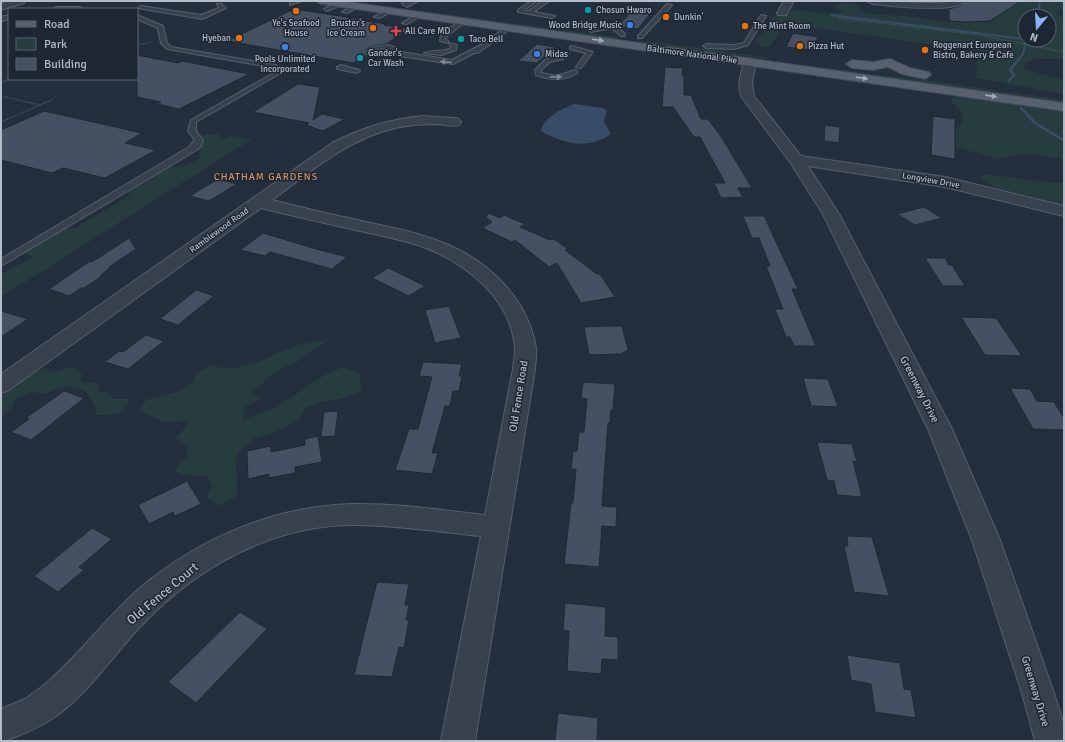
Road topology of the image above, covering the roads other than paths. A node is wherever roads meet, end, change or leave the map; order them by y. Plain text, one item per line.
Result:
1 (20, 1) edge
2 (299, 1) edge
3 (534, 1) edge
4 (546, 1) edge
5 (789, 1) edge
6 (872, 1) edge
7 (961, 1) edge
8 (292, 4) dead end
9 (219, 5) dead end
10 (324, 5) edge
11 (669, 5) dead end
12 (357, 6) junction
13 (1, 7) edge
14 (141, 8) dead end
15 (382, 9) edge
16 (407, 10) edge
17 (345, 12) dead end
18 (782, 12) dead end
19 (531, 13) junction
20 (763, 16) dead end
21 (138, 17) edge
22 (463, 21) junction
23 (543, 23) junction
24 (508, 28) junction
25 (640, 37) junction
26 (582, 38) junction
27 (614, 43) junction
28 (706, 46) junction
29 (481, 47) junction
30 (421, 51) dead end
31 (366, 52) dead end
32 (470, 58) dead end
33 (561, 58) dead end
34 (756, 58) junction
35 (805, 58) dead end
36 (837, 62) dead end
37 (341, 67) dead end
38 (357, 71) dead end
39 (948, 78) dead end
40 (969, 81) dead end
41 (1020, 91) junction
42 (1064, 97) edge
43 (1064, 107) edge
44 (454, 122) dead end
45 (796, 160) junction
46 (258, 202) junction
47 (1064, 211) edge
48 (1, 263) edge
49 (1, 385) edge
50 (496, 527) junction
51 (1, 726) edge
52 (458, 741) edge
53 (1052, 741) edge

1 - 13 street
2 - 8 lane
3 - 19 lane
4 - 19 lane
5 - 18 street
6 - 7 street
9 - 14 lane
10 - 12 main road, Baltimore National Pike
11 - 25 lane
12 - 15 main road, Baltimore National Pike
12 - 17 lane
15 - 16 main road, Baltimore National Pike
16 - 22 main road, Baltimore National Pike
16 - 23 main road, Baltimore National Pike
19 - 23 lane
20 - 28 lane
21 - 48 lane
22 - 24 main road, Baltimore National Pike
22 - 30 lane
23 - 25 main road, Baltimore National Pike
24 - 26 main road, Baltimore National Pike
24 - 29 lane
25 - 27 main road
25 - 28 main road, Baltimore National Pike
26 -> 27 main road, Baltimore National Pike
33 -> 26 lane
27 - 34 main road, Baltimore National Pike
28 - 34 main road, Baltimore National Pike
29 -> 31 lane
29 - 32 lane
34 - 35 main road
34 - 41 main road, Baltimore National Pike
34 -> 43 main road, Baltimore National Pike
34 - 45 street, Greenway Drive
36 - 39 main road
37 - 38 lane
40 - 41 main road
41 - 42 main road, Baltimore National Pike
44 - 46 street, Ramblewood Road
45 - 47 street, Longview Drive
45 - 53 street, Greenway Drive
46 - 49 street, Ramblewood Road
46 - 50 street, Old Fence Road
50 - 51 street, Old Fence Court
50 - 52 street, Old Fence Road

